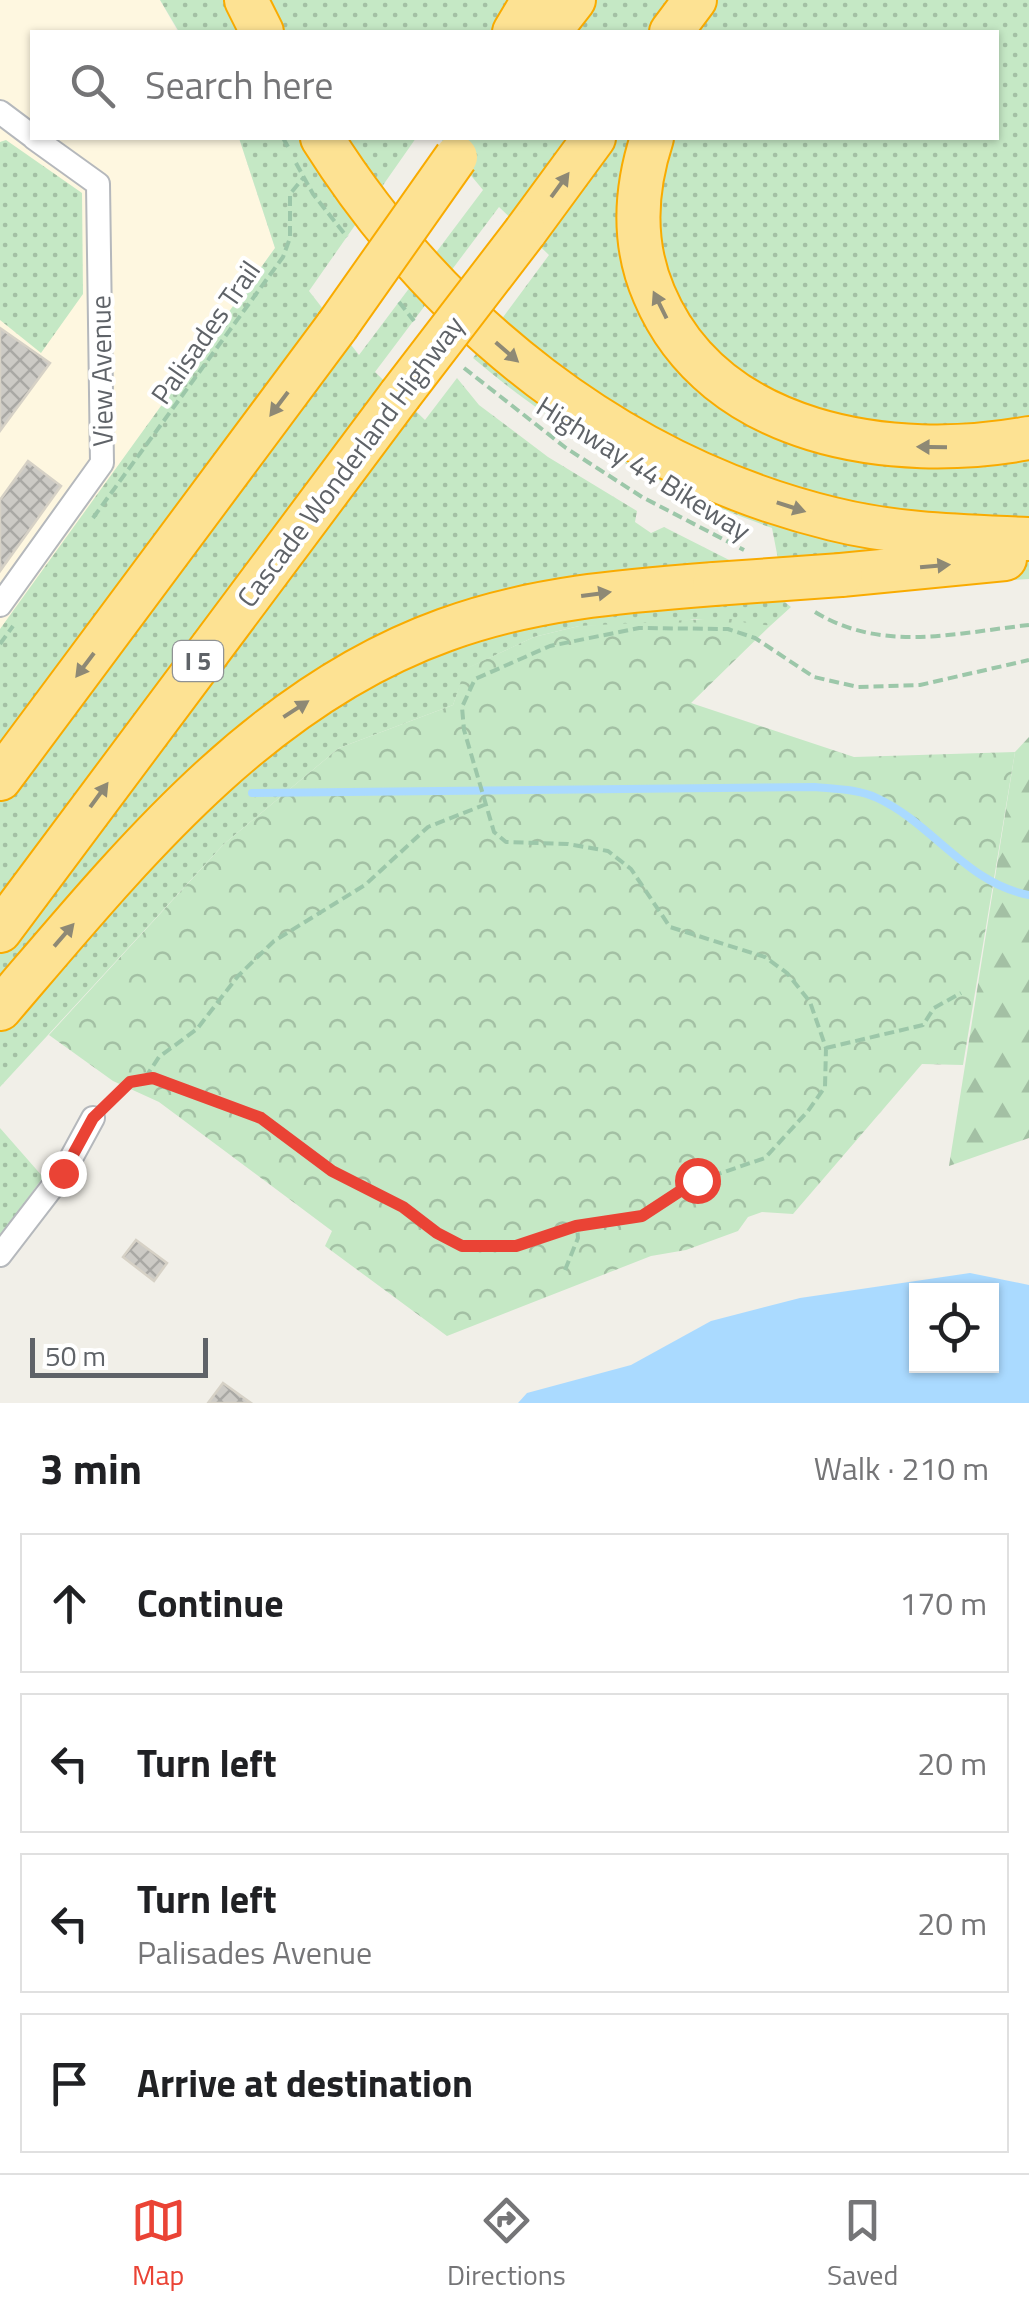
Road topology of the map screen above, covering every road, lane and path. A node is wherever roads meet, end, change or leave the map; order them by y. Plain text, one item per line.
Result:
1 (246, 0) edge
2 (272, 0) edge
3 (534, 0) edge
4 (574, 0) edge
5 (695, 0) edge
6 (728, 0) edge
7 (261, 30) edge
8 (284, 30) edge
9 (515, 30) edge
10 (551, 30) edge
11 (672, 30) edge
12 (708, 30) edge
13 (0, 112) edge
14 (30, 135) edge
15 (37, 140) edge
16 (284, 140) edge
17 (323, 140) edge
18 (335, 140) edge
19 (593, 140) edge
20 (651, 140) edge
21 (462, 147) edge
22 (304, 177) junction
23 (358, 221) junction
24 (399, 302) dead end
25 (414, 321) dead end
26 (464, 368) dead end
27 (1029, 438) edge
28 (89, 522) dead end
29 (1029, 539) edge
30 (749, 556) dead end
31 (1029, 557) edge
32 (807, 606) dead end
33 (11, 609) edge
34 (1029, 625) edge
35 (0, 644) edge
36 (1029, 660) edge
37 (0, 779) edge
38 (483, 802) junction
39 (0, 931) edge
40 (962, 993) dead end
41 (0, 1009) edge
42 (826, 1048) junction
43 (146, 1078) junction
44 (93, 1118) joint
45 (576, 1226) junction
46 (0, 1256) edge
47 (566, 1270) dead end

1 - 7 highway
2 - 8 highway
3 - 9 highway
4 - 10 highway
5 - 11 highway
6 - 12 highway
13 - 14 street, View Avenue
15 - 33 street, View Avenue
16 - 22 path
17 - 23 highway
18 - 23 highway
39 -> 19 highway, Cascade Wonderland Highway / I 5, bridge
27 -> 20 highway
21 -> 37 highway, bridge
22 - 23 path
22 - 28 path, Palisades Trail
23 -> 29 highway
24 - 25 path
26 - 30 path, Highway 44 Bikeway
41 -> 31 highway, bridge
32 - 34 path
33 - 35 path
36 - 38 path
38 - 42 path
38 - 43 path
40 - 42 path
42 - 45 path
43 - 44 path
43 - 45 path
44 - 46 street
45 - 47 path

